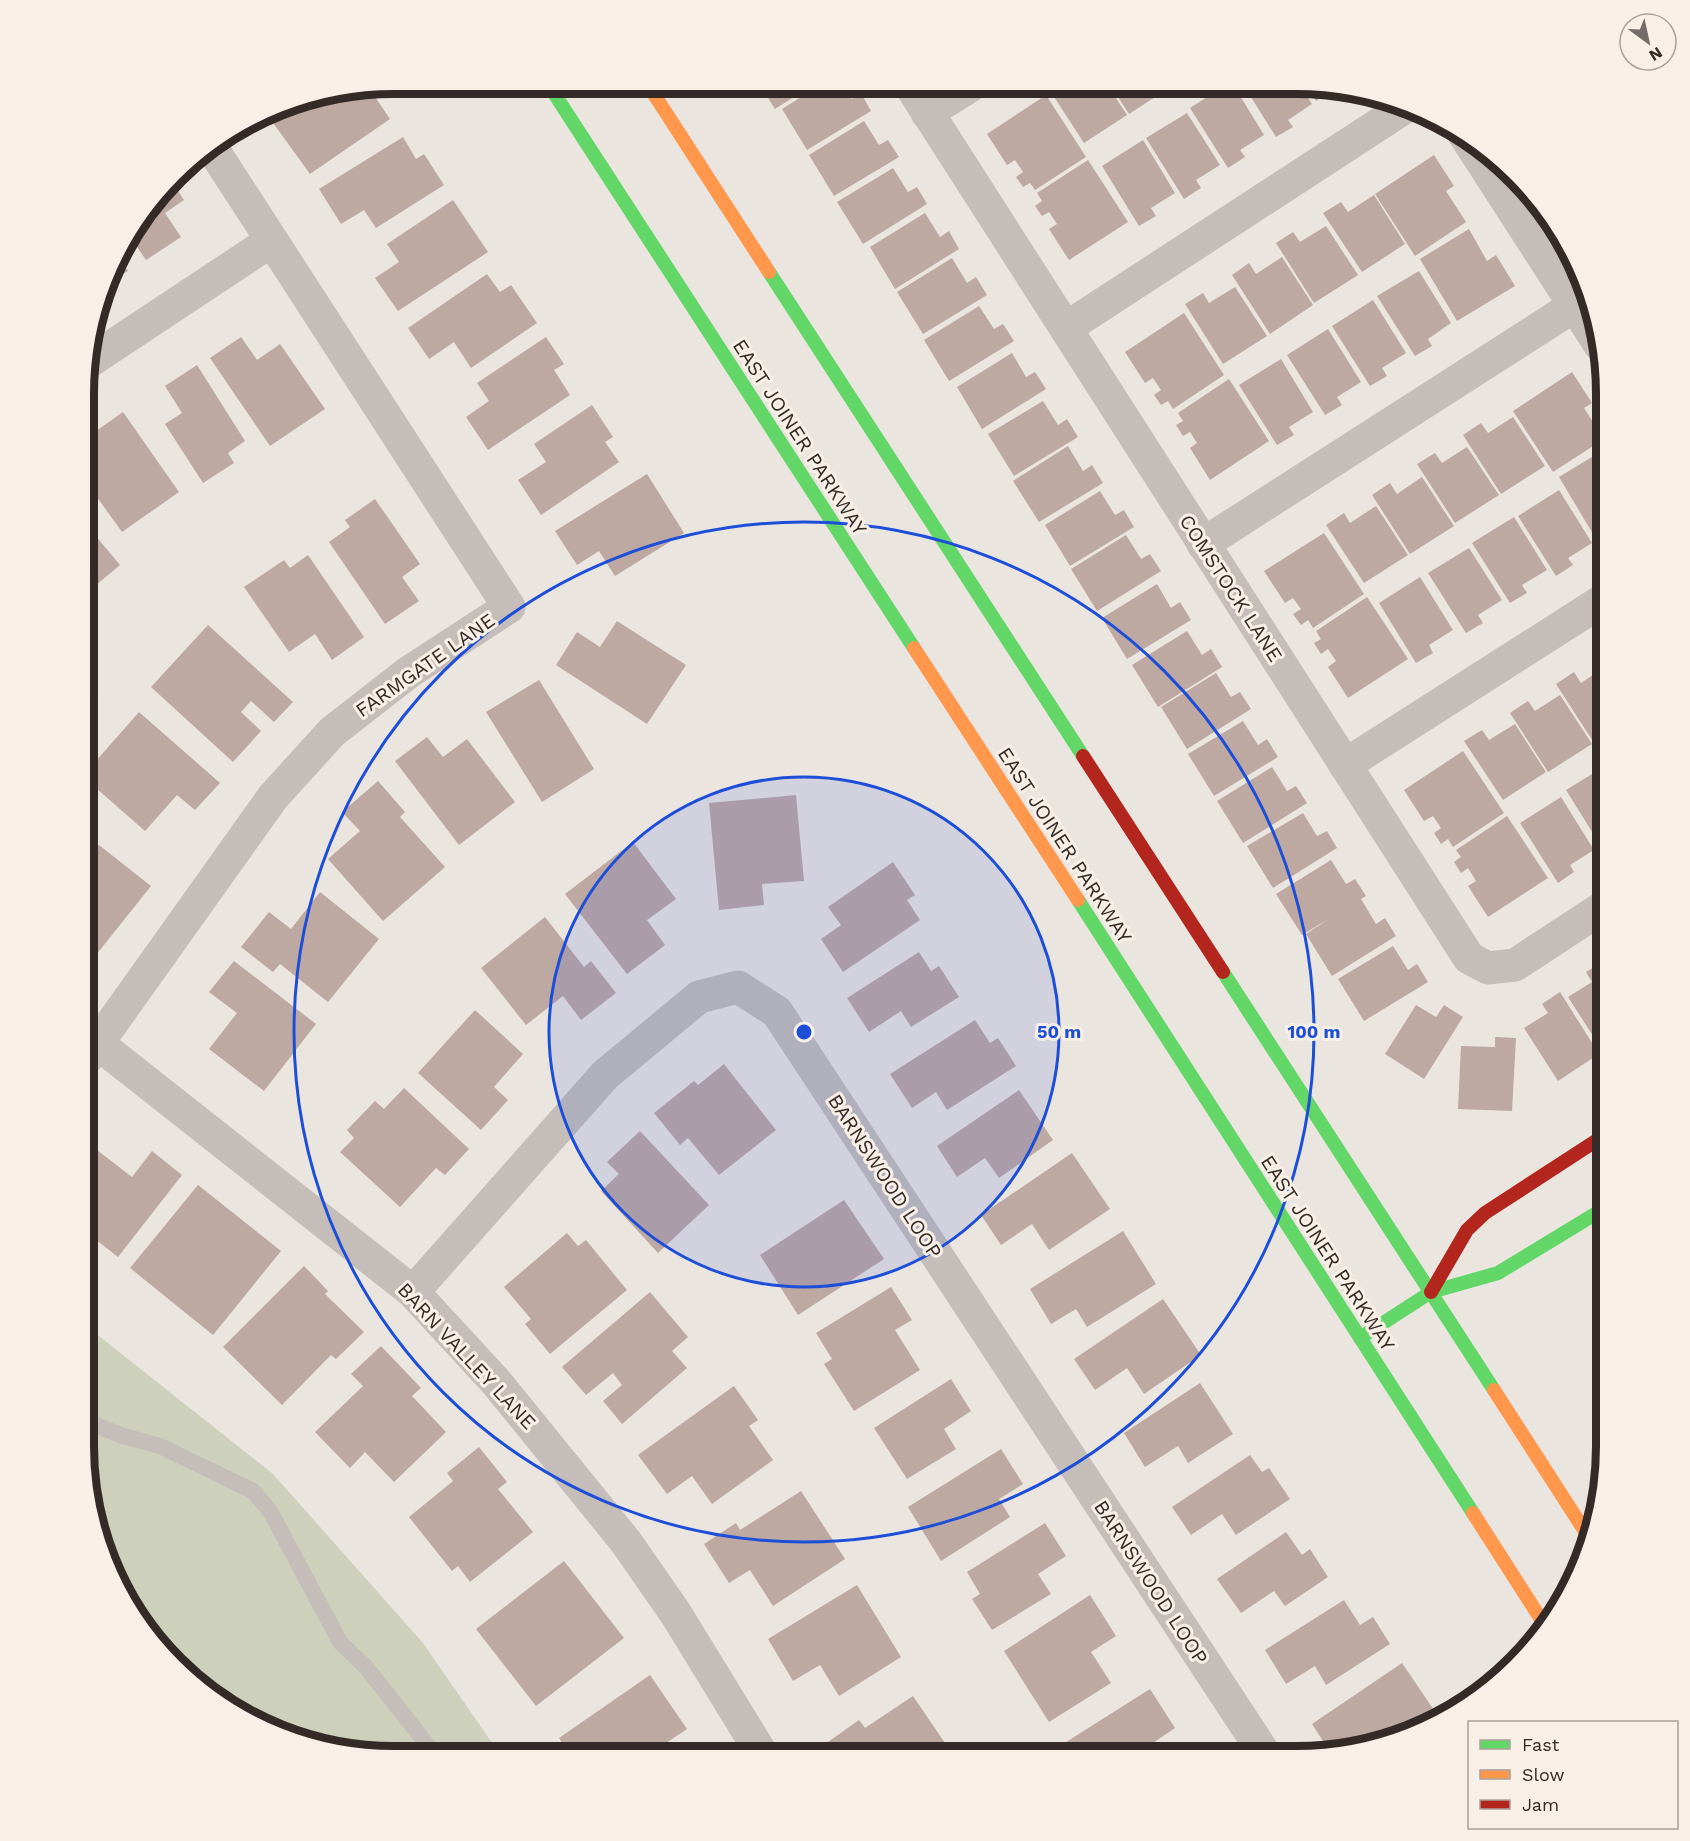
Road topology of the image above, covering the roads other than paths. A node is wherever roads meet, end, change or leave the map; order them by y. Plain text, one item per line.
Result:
1 (554, 94) edge
2 (654, 94) edge
3 (914, 94) edge
4 (957, 94) edge
5 (1398, 112) edge
6 (927, 113) junction
7 (216, 154) edge
8 (1478, 157) edge
9 (272, 241) junction
10 (1574, 306) junction
11 (1588, 327) edge
12 (1066, 328) junction
13 (97, 357) edge
14 (1203, 544) junction
15 (1596, 605) edge
16 (1345, 765) junction
17 (1596, 912) edge
18 (94, 1040) edge
19 (94, 1048) edge
20 (1596, 1142) edge
21 (1596, 1213) edge
22 (413, 1292) junction
23 (1431, 1292) junction
24 (1360, 1338) junction
25 (94, 1425) edge
26 (1584, 1529) edge
27 (1541, 1619) edge
28 (428, 1746) edge
29 (757, 1746) edge
30 (1259, 1746) edge

1 - 24 main road, EAST JOINER PARKWAY
2 - 23 main road
3 - 6 street, COMSTOCK LANE
4 - 6 street
5 - 12 street
6 - 12 street, COMSTOCK LANE
7 - 9 street, FARMGATE LANE
8 - 10 street
9 - 13 street
9 - 18 street, FARMGATE LANE
10 - 11 street
10 - 14 street
12 - 14 street, COMSTOCK LANE
14 - 16 street, COMSTOCK LANE
15 - 16 street
16 - 17 street, COMSTOCK LANE
19 - 22 street, BARN VALLEY LANE
20 - 23 main road
21 - 23 main road
22 - 29 street, BARN VALLEY LANE
22 - 30 street, BARNSWOOD LOOP
23 - 24 main road
23 - 26 main road
24 - 27 main road, EAST JOINER PARKWAY
25 - 28 lane

